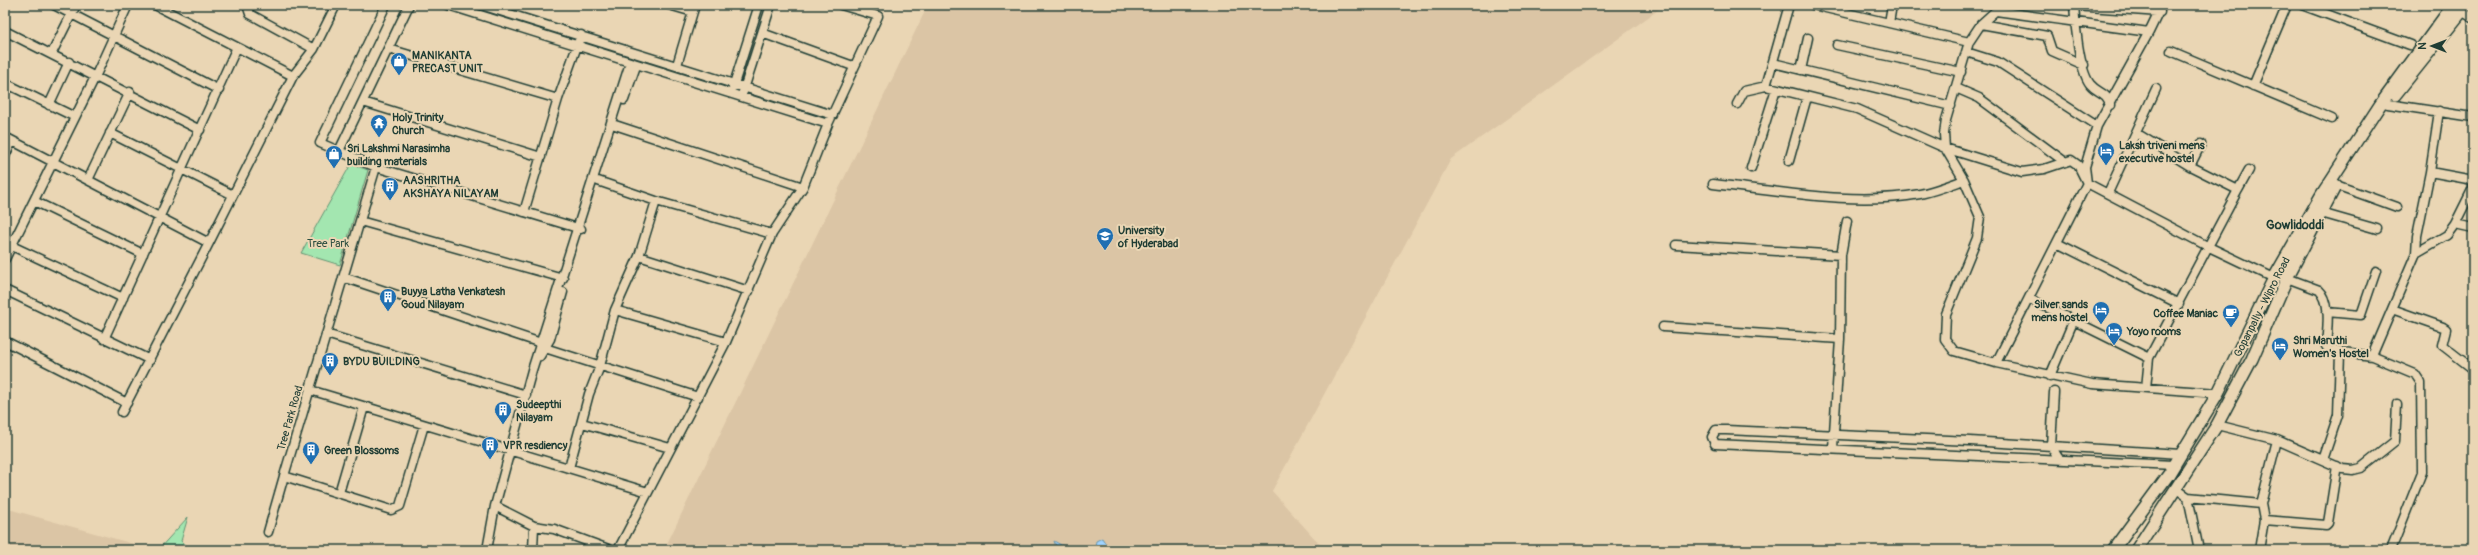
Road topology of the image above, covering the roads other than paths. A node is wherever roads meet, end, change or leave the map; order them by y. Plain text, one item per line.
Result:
1 (54, 5) edge
2 (76, 5) edge
3 (128, 5) edge
4 (155, 5) edge
5 (247, 5) edge
6 (336, 5) edge
7 (386, 5) edge
8 (409, 5) edge
9 (448, 5) edge
10 (481, 5) edge
11 (669, 5) edge
12 (759, 5) edge
13 (771, 5) edge
14 (841, 5) edge
15 (1789, 5) edge
16 (1812, 5) edge
17 (1892, 5) edge
18 (2002, 5) edge
19 (2074, 5) edge
20 (2287, 5) edge
21 (2302, 5) edge
22 (2457, 6) edge
23 (694, 9) edge
24 (2161, 9) edge
25 (1996, 11) junction
26 (72, 14) junction
27 (2473, 18) edge
28 (1889, 23) junction
29 (2075, 23) junction
30 (1981, 24) junction
31 (5, 31) edge
32 (2150, 32) junction
33 (762, 33) junction
34 (581, 35) junction
35 (114, 36) junction
36 (1808, 38) dead end
37 (1969, 42) junction
38 (1837, 45) dead end
39 (2410, 45) dead end
40 (577, 46) junction
41 (237, 47) junction
42 (314, 49) junction
43 (389, 49) junction
44 (2172, 51) dead end
45 (1966, 52) junction
46 (52, 53) junction
47 (638, 54) junction
48 (69, 62) junction
49 (1773, 63) junction
50 (633, 64) junction
51 (677, 65) junction
52 (2084, 65) junction
53 (853, 66) junction
54 (1802, 70) junction
55 (1961, 72) junction
56 (96, 75) junction
57 (293, 76) junction
58 (5, 83) edge
59 (734, 83) junction
60 (744, 86) junction
61 (1766, 86) junction
62 (2253, 86) junction
63 (1956, 88) junction
64 (1776, 89) junction
65 (2156, 89) dead end
66 (219, 90) junction
67 (130, 92) junction
68 (731, 93) junction
69 (741, 96) junction
70 (1807, 97) junction
71 (558, 99) junction
72 (363, 102) junction
73 (1738, 104) dead end
74 (2388, 104) junction
75 (49, 105) junction
76 (2110, 105) junction
77 (1951, 106) junction
78 (2440, 111) junction
79 (833, 115) junction
80 (75, 117) junction
81 (2473, 117) edge
82 (2332, 119) dead end
83 (828, 124) junction
84 (615, 125) junction
85 (2097, 126) junction
86 (200, 130) junction
87 (110, 133) junction
88 (2136, 133) junction
89 (9, 139) edge
90 (2201, 144) dead end
91 (1945, 148) junction
92 (339, 151) junction
93 (5, 156) edge
94 (541, 156) junction
95 (1789, 161) dead end
96 (53, 162) junction
97 (2065, 162) junction
98 (2190, 166) junction
99 (376, 167) junction
100 (1751, 168) dead end
101 (2248, 170) dead end
102 (182, 171) junction
103 (2430, 172) junction
104 (88, 180) junction
105 (1964, 180) junction
106 (2473, 180) edge
107 (598, 181) junction
108 (2087, 183) junction
109 (1713, 184) dead end
110 (2336, 185) junction
111 (803, 187) junction
112 (2473, 188) edge
113 (2238, 190) junction
114 (2108, 193) junction
115 (233, 195) junction
116 (34, 201) junction
117 (656, 201) junction
118 (2397, 207) dead end
119 (524, 212) junction
120 (2321, 213) junction
121 (159, 219) junction
122 (360, 221) junction
123 (1847, 222) dead end
124 (2455, 224) junction
125 (579, 228) junction
126 (2473, 228) edge
127 (2378, 229) dead end
128 (772, 234) junction
129 (209, 243) junction
130 (2057, 243) junction
131 (1676, 245) dead end
132 (12, 246) junction
133 (2209, 247) junction
134 (2416, 253) junction
135 (143, 254) junction
136 (1841, 255) junction
137 (640, 256) junction
138 (5, 259) edge
139 (2376, 271) dead end
140 (343, 277) junction
141 (563, 278) junction
142 (2274, 278) junction
143 (2287, 278) junction
144 (5, 290) edge
145 (749, 292) junction
146 (123, 298) junction
147 (2030, 299) junction
148 (2179, 304) junction
149 (2392, 309) junction
150 (615, 310) junction
151 (2327, 312) junction
152 (2074, 322) junction
153 (1663, 327) dead end
154 (326, 334) junction
155 (104, 338) junction
156 (1840, 339) junction
157 (5, 341) edge
158 (726, 342) junction
159 (543, 346) junction
160 (2240, 352) junction
161 (2340, 353) junction
162 (2372, 356) junction
163 (2149, 358) junction
164 (2252, 359) junction
165 (150, 360) junction
166 (1996, 363) junction
167 (600, 366) junction
168 (2473, 369) edge
169 (2050, 376) junction
170 (2146, 388) junction
171 (310, 390) junction
172 (2054, 392) dead end
173 (2218, 393) junction
174 (526, 395) junction
175 (698, 397) junction
176 (127, 403) junction
177 (2397, 404) dead end
178 (364, 406) junction
179 (122, 412) dead end
180 (582, 423) junction
181 (424, 425) junction
182 (2217, 425) junction
183 (1834, 434) junction
184 (2278, 440) junction
185 (2051, 446) junction
186 (670, 448) junction
187 (1833, 448) junction
188 (511, 451) junction
189 (2181, 454) junction
190 (2059, 459) junction
191 (2323, 460) junction
192 (2174, 465) junction
193 (2337, 466) junction
194 (569, 468) junction
195 (284, 476) junction
196 (2175, 488) junction
197 (648, 492) junction
198 (339, 493) junction
199 (2188, 497) junction
200 (2261, 504) junction
201 (495, 506) junction
202 (2264, 520) junction
203 (534, 526) junction
204 (268, 532) dead end
205 (487, 550) edge
206 (533, 550) edge
207 (611, 550) edge
208 (618, 550) edge
209 (2113, 550) edge
210 (2136, 550) edge
211 (2199, 550) edge
212 (2259, 550) edge
213 (2391, 550) edge

1 - 26 street
2 - 26 street
3 - 35 street
4 - 41 street
5 - 42 street
6 - 42 street
7 - 92 street
8 - 43 street
9 - 40 street
10 - 34 street
11 - 23 street
12 - 59 street
13 - 33 street
14 - 53 street
15 - 49 street
16 - 28 street
17 - 28 street
18 - 25 street
19 - 24 street
19 - 29 street
20 - 62 street
21 - 39 street
22 - 27 street
22 - 74 main road, Gopanpally - Wipro Road
22 - 142 main road, Gopanpally - Wipro Road
23 - 51 street
24 - 32 street
25 - 29 street
25 - 30 street
26 - 35 street
26 - 46 street
28 - 37 street
29 - 32 street
29 - 52 street
30 - 37 street
30 - 52 street
31 - 46 street
32 - 76 street
33 - 53 street
33 - 60 street
34 - 40 street
34 - 47 street
35 - 56 street
35 - 66 street
36 - 54 street
37 - 45 street
38 - 55 street
40 - 50 street
40 - 71 street
41 - 57 street
41 - 66 street
42 - 57 street
43 - 71 street
43 - 72 street
44 - 62 street
45 - 55 street
45 - 85 street
46 - 48 street
47 - 50 street
47 - 51 street
48 - 56 street
48 - 75 street
49 - 54 street
49 - 61 street
50 - 68 street
50 - 84 street
50 - 125 street
51 - 59 street
52 - 76 street
53 - 79 street
54 - 77 street
55 - 63 street
56 - 67 street
56 - 80 street
57 - 115 street
58 - 75 street
59 - 60 street
59 - 68 street
60 - 69 street
60 - 79 street
61 - 64 street
61 - 73 street
62 - 82 street
63 - 77 street
63 - 97 street
64 - 70 street
64 - 100 street
65 - 88 street
66 - 86 street
67 - 86 street
67 - 87 street
68 - 69 street
69 - 83 street
70 - 91 street
70 - 95 street
71 - 94 street
72 - 92 street
72 - 94 street
74 - 78 street
74 - 110 main road, Gopanpally - Wipro Road
75 - 80 street
76 - 85 street
77 - 91 street
78 - 81 street
78 - 103 street
79 - 83 street
80 - 96 street
83 - 111 street
84 - 107 street
84 - 111 street
85 - 108 street
86 - 102 street
87 - 102 street
87 - 104 street
88 - 98 street
88 - 114 street
89 - 93 street
89 - 96 street
90 - 98 street
91 - 97 street
91 - 105 street
92 - 99 street
94 - 119 street
96 - 104 street
96 - 116 street
97 - 108 street
98 - 113 street
99 - 119 street
99 - 122 street, Tree Park Road
101 - 113 street
102 - 115 street
102 - 121 street
103 - 106 street
103 - 134 street
104 - 121 street
105 - 109 street
105 - 166 street
107 - 117 street
107 - 125 street
108 - 114 street
108 - 130 street
110 - 118 street
110 - 120 main road, Gopanpally - Wipro Road
111 - 128 street
112 - 124 street
113 - 133 street
114 - 133 street
115 - 129 street
116 - 132 street
116 - 135 street
117 - 128 street
117 - 137 street
119 - 125 street
120 - 127 street
120 - 143 main road, Gopanpally - Wipro Road
121 - 129 street
121 - 135 street
122 - 140 street, Tree Park Road
122 - 141 street
123 - 136 street
124 - 126 street
124 - 134 street
125 - 141 street
125 - 159 street
128 - 145 street
129 - 165 street
130 - 147 street
130 - 148 street
131 - 136 street
132 - 138 street
132 - 146 street
133 - 142 street
133 - 148 street
134 - 149 street
135 - 146 street
136 - 156 street
137 - 145 street
137 - 150 street
139 - 151 street
140 - 154 street, Tree Park Road
140 - 159 street
141 - 159 street
142 - 160 main road, Gopanpally - Wipro Road
143 - 151 street
143 - 164 main road, Gopanpally - Wipro Road
144 - 155 street
145 - 158 street
146 - 155 street
147 - 152 street
147 - 166 street
148 - 163 street
149 - 162 street
149 - 168 street
150 - 158 street
150 - 167 street
151 - 161 street
152 - 163 street
152 - 169 street
153 - 156 street
154 - 171 street, Tree Park Road
154 - 174 street
155 - 165 street
156 - 183 street
157 - 176 street
158 - 175 street
159 - 167 street
159 - 174 street
160 - 164 main road
160 - 173 main road, Gopanpally - Wipro Road
161 - 162 street
161 - 191 street
162 - 213 street
163 - 170 street
164 - 182 main road, Gopanpally - Wipro Road
165 - 176 street
166 - 169 street
167 - 175 street
167 - 180 street
169 - 170 street
170 - 173 street
171 - 178 street
171 - 195 street, Tree Park Road
172 - 185 street
173 - 189 main road, Gopanpally - Wipro Road
174 - 188 street
175 - 186 street
176 - 179 street
177 - 193 street
178 - 181 street
178 - 198 street
180 - 186 street
180 - 194 street
181 - 188 street
181 - 198 street
182 - 184 street
182 - 196 main road, Gopanpally - Wipro Road
183 - 185 street
183 - 187 street
183 - 187 street
184 - 191 street
184 - 200 street
185 - 189 street
185 - 190 street
186 - 197 street
187 - 190 street
188 - 194 street
188 - 201 street
189 - 192 main road, Gopanpally - Wipro Road
190 - 192 street
191 - 193 street
192 - 209 main road, Gopanpally - Wipro Road
193 - 202 street
194 - 197 street
195 - 198 street
195 - 204 street, Tree Park Road
196 - 199 street
196 - 210 main road, Gopanpally - Wipro Road
197 - 208 street
199 - 200 street
199 - 211 street
200 - 202 street
201 - 203 street
201 - 205 street
202 - 212 street
203 - 206 street
203 - 207 street

